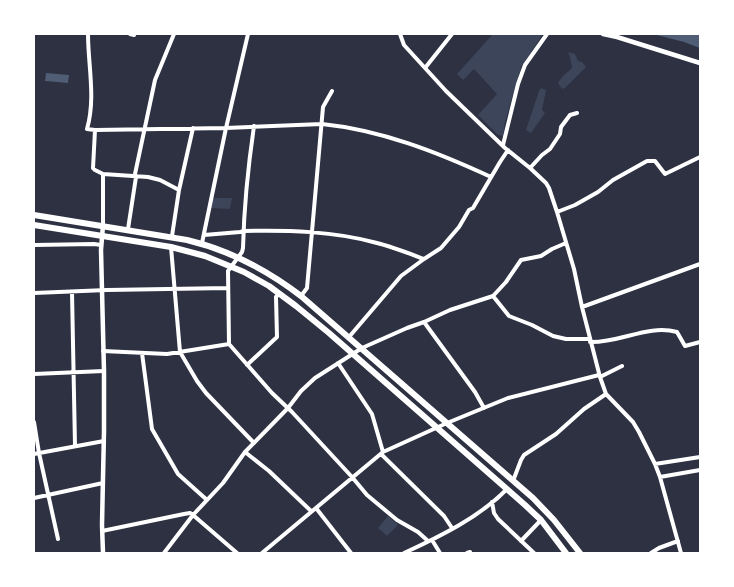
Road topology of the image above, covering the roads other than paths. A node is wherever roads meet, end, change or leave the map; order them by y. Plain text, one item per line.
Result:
1 (88, 34) edge
2 (174, 34) edge
3 (248, 34) edge
4 (394, 34) edge
5 (452, 34) edge
6 (547, 34) edge
7 (603, 34) edge
8 (400, 35) edge
9 (700, 63) edge
10 (425, 68) junction
11 (332, 90) dead end
12 (577, 113) dead end
13 (322, 124) junction
14 (254, 126) junction
15 (193, 128) junction
16 (226, 128) junction
17 (95, 130) junction
18 (145, 130) junction
19 (503, 145) junction
20 (508, 150) junction
21 (700, 157) edge
22 (530, 168) junction
23 (103, 174) junction
24 (136, 177) junction
25 (492, 177) junction
26 (179, 190) junction
27 (557, 212) junction
28 (34, 215) edge
29 (34, 225) edge
30 (103, 226) junction
31 (128, 229) junction
32 (244, 231) junction
33 (312, 233) junction
34 (204, 235) junction
35 (102, 236) junction
36 (172, 236) junction
37 (202, 243) junction
38 (566, 243) junction
39 (34, 245) edge
40 (101, 245) junction
41 (171, 247) junction
42 (238, 257) junction
43 (424, 259) junction
44 (700, 264) edge
45 (232, 266) junction
46 (228, 288) junction
47 (174, 289) junction
48 (102, 290) junction
49 (72, 292) junction
50 (34, 293) edge
51 (279, 293) junction
52 (301, 296) junction
53 (493, 296) junction
54 (582, 307) junction
55 (424, 322) junction
56 (349, 337) junction
57 (590, 340) junction
58 (700, 342) edge
59 (229, 344) junction
60 (362, 348) junction
61 (103, 351) junction
62 (180, 352) junction
63 (142, 353) junction
64 (352, 354) junction
65 (338, 363) junction
66 (247, 365) junction
67 (622, 366) dead end
68 (104, 371) junction
69 (74, 372) junction
70 (34, 374) edge
71 (599, 376) junction
72 (606, 394) junction
73 (288, 408) junction
74 (484, 408) junction
75 (34, 422) edge
76 (447, 423) junction
77 (436, 428) junction
78 (104, 441) junction
79 (254, 443) junction
80 (76, 446) junction
81 (245, 452) junction
82 (36, 453) edge
83 (382, 453) junction
84 (700, 457) edge
85 (655, 464) junction
86 (700, 470) edge
87 (352, 477) junction
88 (660, 477) junction
89 (513, 481) junction
90 (103, 483) junction
91 (507, 489) junction
92 (48, 494) junction
93 (34, 498) edge
94 (207, 500) junction
95 (492, 502) junction
96 (313, 510) junction
97 (193, 515) junction
98 (540, 520) junction
99 (452, 528) junction
100 (102, 531) junction
101 (58, 539) dead end
102 (430, 540) junction
103 (678, 540) junction
104 (521, 541) junction
105 (414, 551) edge
106 (103, 553) edge
107 (164, 553) edge
108 (237, 553) edge
109 (262, 553) edge
110 (351, 553) edge
111 (404, 553) edge
112 (440, 553) edge
113 (534, 553) edge
114 (566, 553) edge
115 (580, 553) edge
116 (651, 553) edge
117 (681, 553) edge

1 - 17 street
2 - 18 street
3 - 16 street
4 - 8 street
5 - 10 street
6 - 19 street
7 - 9 street
8 - 10 street
10 - 19 street
11 - 13 street
12 - 22 street
13 - 14 street
13 - 25 street
13 - 33 street
14 - 16 street
14 - 32 street
15 - 16 street
15 - 18 street
15 - 26 street
16 - 34 street
17 - 18 street
17 - 23 street
18 - 24 street
19 - 20 street
20 - 22 street
20 - 25 street
21 - 27 street
22 - 27 street
23 - 24 street
23 - 30 street
24 - 26 street
24 - 31 street
25 - 43 street
26 - 36 street
27 - 38 street
28 - 30 highway
29 - 35 highway
30 - 31 highway
30 - 35 street
31 - 36 highway
32 - 33 street
32 - 34 street
32 - 42 street
33 - 43 street
33 - 52 street
34 - 37 street
35 - 40 street
35 - 41 highway
36 - 37 highway
37 - 42 highway
38 - 53 street
38 - 54 street
39 - 40 street
40 - 48 street
41 - 45 highway
41 - 47 street
42 - 45 street
42 - 52 highway
43 - 56 street
44 - 54 street
45 - 46 street
45 - 51 highway
46 - 47 street
46 - 59 street
47 - 48 street
47 - 62 street
48 - 49 street
48 - 61 street
49 - 50 street
49 - 69 street
51 - 64 highway
51 - 66 street
52 - 56 highway
53 - 55 street
53 - 57 street
54 - 57 street
55 - 60 street
55 - 74 street
56 - 60 highway
57 - 58 street
57 - 71 street
59 - 62 street
59 - 66 street
60 - 64 street
60 - 76 highway
61 - 63 street
61 - 68 street
62 - 63 street
62 - 79 street
63 - 94 street
64 - 65 street
64 - 77 highway
65 - 73 street
65 - 83 street
66 - 73 street
67 - 71 street
68 - 69 street
68 - 78 street
69 - 70 street
69 - 80 street
71 - 72 street
71 - 74 street
72 - 85 street
72 - 89 street
73 - 79 street
73 - 87 street
74 - 76 street
75 - 82 street
76 - 77 street
76 - 89 highway
77 - 83 street
77 - 91 highway
78 - 80 street
78 - 90 street
79 - 81 street
80 - 82 street
81 - 94 street
81 - 96 street
82 - 92 street
83 - 87 street
83 - 99 street
84 - 85 street
85 - 88 street
86 - 88 street
87 - 96 street
87 - 102 street
88 - 103 street
89 - 115 highway
90 - 92 street
90 - 100 street
91 - 95 street
91 - 98 highway
92 - 93 street
92 - 101 street
94 - 97 street
95 - 99 street
95 - 104 street
96 - 109 street
96 - 110 street
97 - 100 street
97 - 107 street
97 - 108 street
98 - 104 street
98 - 114 highway
99 - 102 street
100 - 106 street
102 - 105 street
102 - 112 street
103 - 116 street
103 - 117 street
104 - 113 street
105 - 111 street

